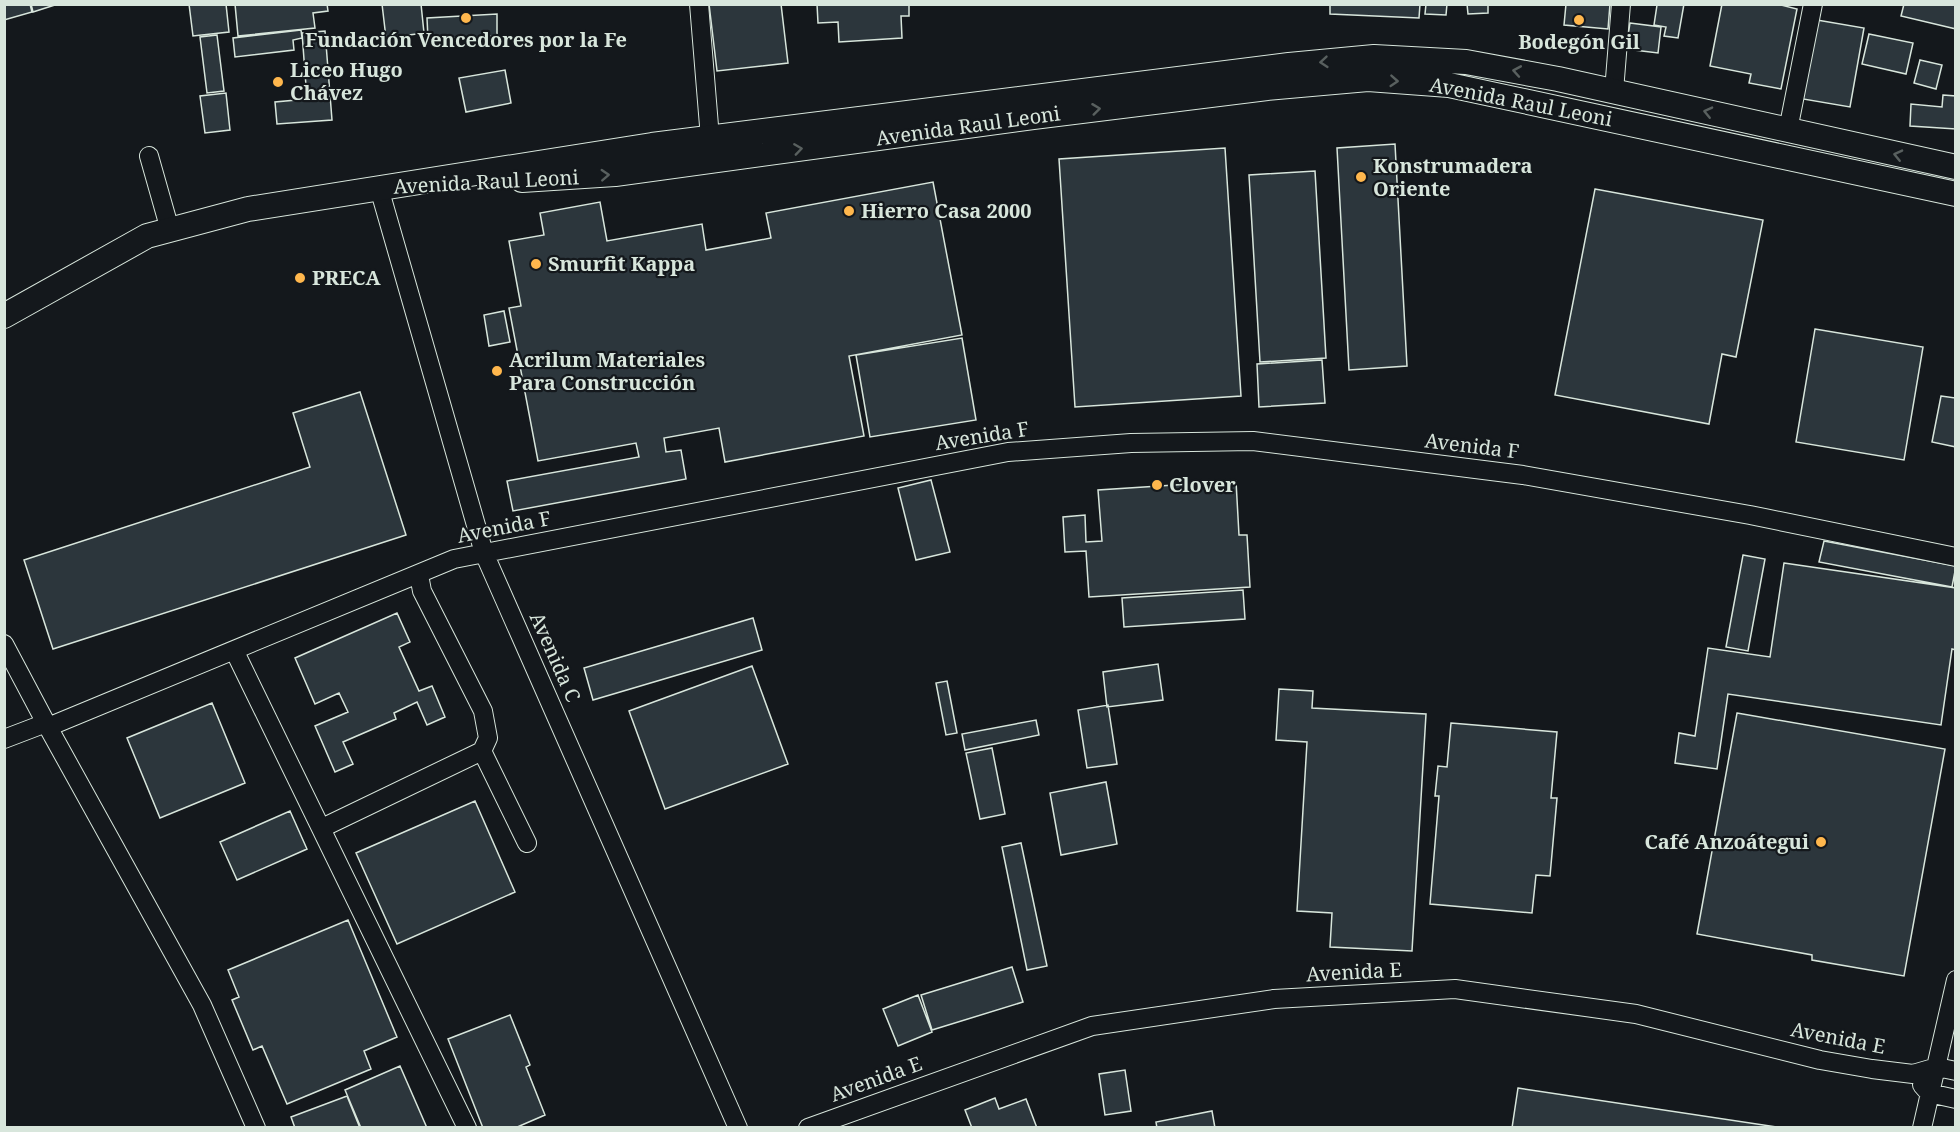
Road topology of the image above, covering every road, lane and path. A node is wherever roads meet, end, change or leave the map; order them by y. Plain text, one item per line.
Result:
1 (699, 4) edge
2 (1621, 4) edge
3 (1813, 4) edge
4 (1614, 91) junction
5 (1788, 130) junction
6 (710, 138) junction
7 (149, 156) dead end
8 (1956, 167) edge
9 (379, 188) junction
10 (1956, 194) edge
11 (170, 230) junction
12 (4, 316) edge
13 (484, 554) junction
14 (1956, 557) edge
15 (419, 575) junction
16 (4, 644) edge
17 (234, 650) junction
18 (47, 725) junction
19 (4, 739) edge
20 (482, 751) junction
21 (322, 828) junction
22 (527, 843) dead end
23 (1956, 980) edge
24 (1936, 1067) junction
25 (1956, 1071) edge
26 (1913, 1074) junction
27 (1929, 1093) junction
28 (1956, 1099) edge
29 (256, 1128) edge
30 (467, 1128) edge
31 (738, 1128) edge
32 (808, 1128) edge
33 (1922, 1128) edge

1 - 6 street
2 - 4 street
3 - 5 street
5 -> 4 main road, Avenida Raul Leoni
4 -> 6 main road, Avenida Raul Leoni
8 -> 5 main road, Avenida Raul Leoni
6 - 9 main road, Avenida Raul Leoni
7 - 11 street
9 -> 10 main road, Avenida Raul Leoni
9 - 11 main road
9 - 13 street, Avenida C
11 - 12 main road
13 - 14 street, Avenida F
13 - 15 street, Avenida F
13 - 31 street, Avenida C
15 - 17 street, Avenida F
15 - 20 street
16 - 18 street
17 - 18 street, Avenida F
17 - 21 street
18 - 19 street, Avenida F
18 - 29 street
20 - 21 street
20 - 22 street
21 - 30 street
23 - 24 street
24 - 25 street, Avenida E
24 - 26 street, Avenida E
24 - 27 street
26 - 27 street
26 - 32 street, Avenida E
27 - 28 street
27 - 33 street

